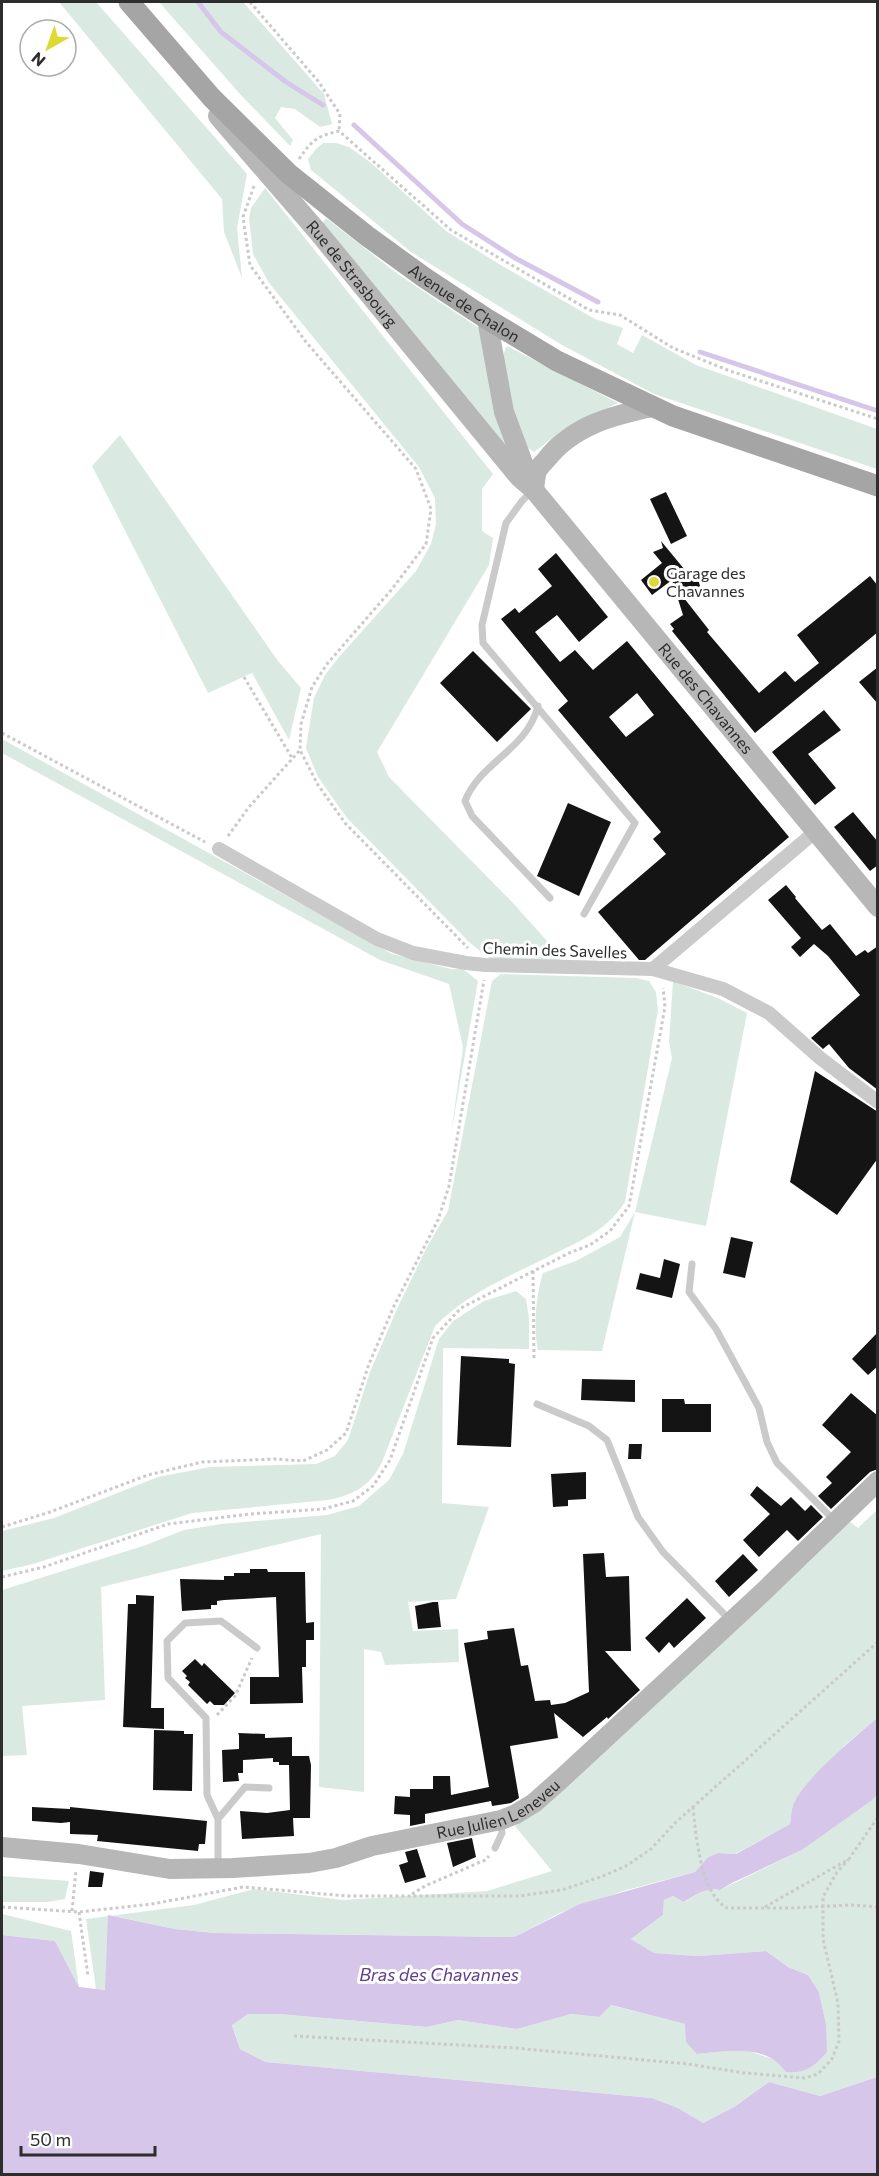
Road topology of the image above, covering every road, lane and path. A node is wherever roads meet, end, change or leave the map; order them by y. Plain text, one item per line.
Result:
1 (129, 2) edge
2 (250, 2) edge
3 (175, 55) junction
4 (339, 131) junction
5 (295, 165) dead end
6 (264, 169) junction
7 (487, 319) junction
8 (653, 407) junction
9 (878, 418) edge
10 (878, 486) edge
11 (534, 490) junction
12 (244, 677) dead end
13 (538, 706) junction
14 (2, 733) edge
15 (300, 750) junction
16 (293, 758) junction
17 (816, 831) junction
18 (219, 849) junction
19 (550, 898) dead end
20 (878, 907) edge
21 (584, 914) dead end
22 (485, 965) junction
23 (653, 969) junction
24 (878, 1102) edge
25 (692, 1264) dead end
26 (533, 1271) junction
27 (534, 1358) dead end
28 (537, 1404) dead end
29 (878, 1480) edge
30 (836, 1522) junction
31 (2, 1527) edge
32 (2, 1577) edge
33 (731, 1621) junction
34 (878, 1642) edge
35 (257, 1648) joint
36 (206, 1718) junction
37 (269, 1788) dead end
38 (693, 1807) junction
39 (878, 1817) edge
40 (218, 1818) junction
41 (501, 1820) junction
42 (2, 1847) edge
43 (495, 1848) joint
44 (849, 1859) junction
45 (218, 1869) junction
46 (73, 1883) dead end
47 (410, 1894) junction
48 (823, 1906) junction
49 (2, 1907) edge
50 (878, 1907) edge
51 (763, 1908) junction
52 (72, 1912) junction
53 (79, 1912) junction
54 (88, 1976) dead end
55 (294, 2036) dead end

1 - 3 main road, Avenue de Chalon
2 - 4 path
3 - 6 main road, Rue de Strasbourg
3 - 7 main road, Avenue de Chalon
4 - 5 path
4 - 9 path
6 - 11 main road, Rue de Strasbourg
6 - 15 path
7 - 8 main road, Avenue de Chalon
7 - 11 main road
8 - 10 main road, Avenue de Chalon
8 - 11 main road
11 - 13 lane
11 - 17 main road, Rue des Chavannes
12 - 16 path
13 - 19 lane
13 - 21 lane
14 - 18 path
15 - 16 path
15 - 22 path
16 - 18 path
17 - 20 main road, Rue des Chavannes
17 - 23 street
18 - 22 street, Chemin des Savelles
22 - 23 street, Chemin des Savelles
22 - 31 path
23 - 24 street, Chemin des Savelles
23 - 26 path
25 - 30 lane
26 - 27 path
26 - 32 path
28 - 33 lane
29 - 30 main road, Rue Julien Leneveu
30 - 33 main road, Rue Julien Leneveu
33 - 41 main road, Rue Julien Leneveu
34 - 38 path
35 - 36 path
35 - 36 lane
36 - 40 lane
37 - 40 lane
38 - 47 path
38 - 51 path
39 - 44 path
40 - 45 lane
41 - 43 lane
41 - 45 main road, Rue Julien Leneveu
42 - 45 main road, Rue Julien Leneveu
43 - 47 path
44 - 48 path
44 - 51 path
46 - 52 path
47 - 53 path
48 - 50 path
48 - 51 path
48 - 55 path
49 - 52 path
52 - 53 path
53 - 54 path

